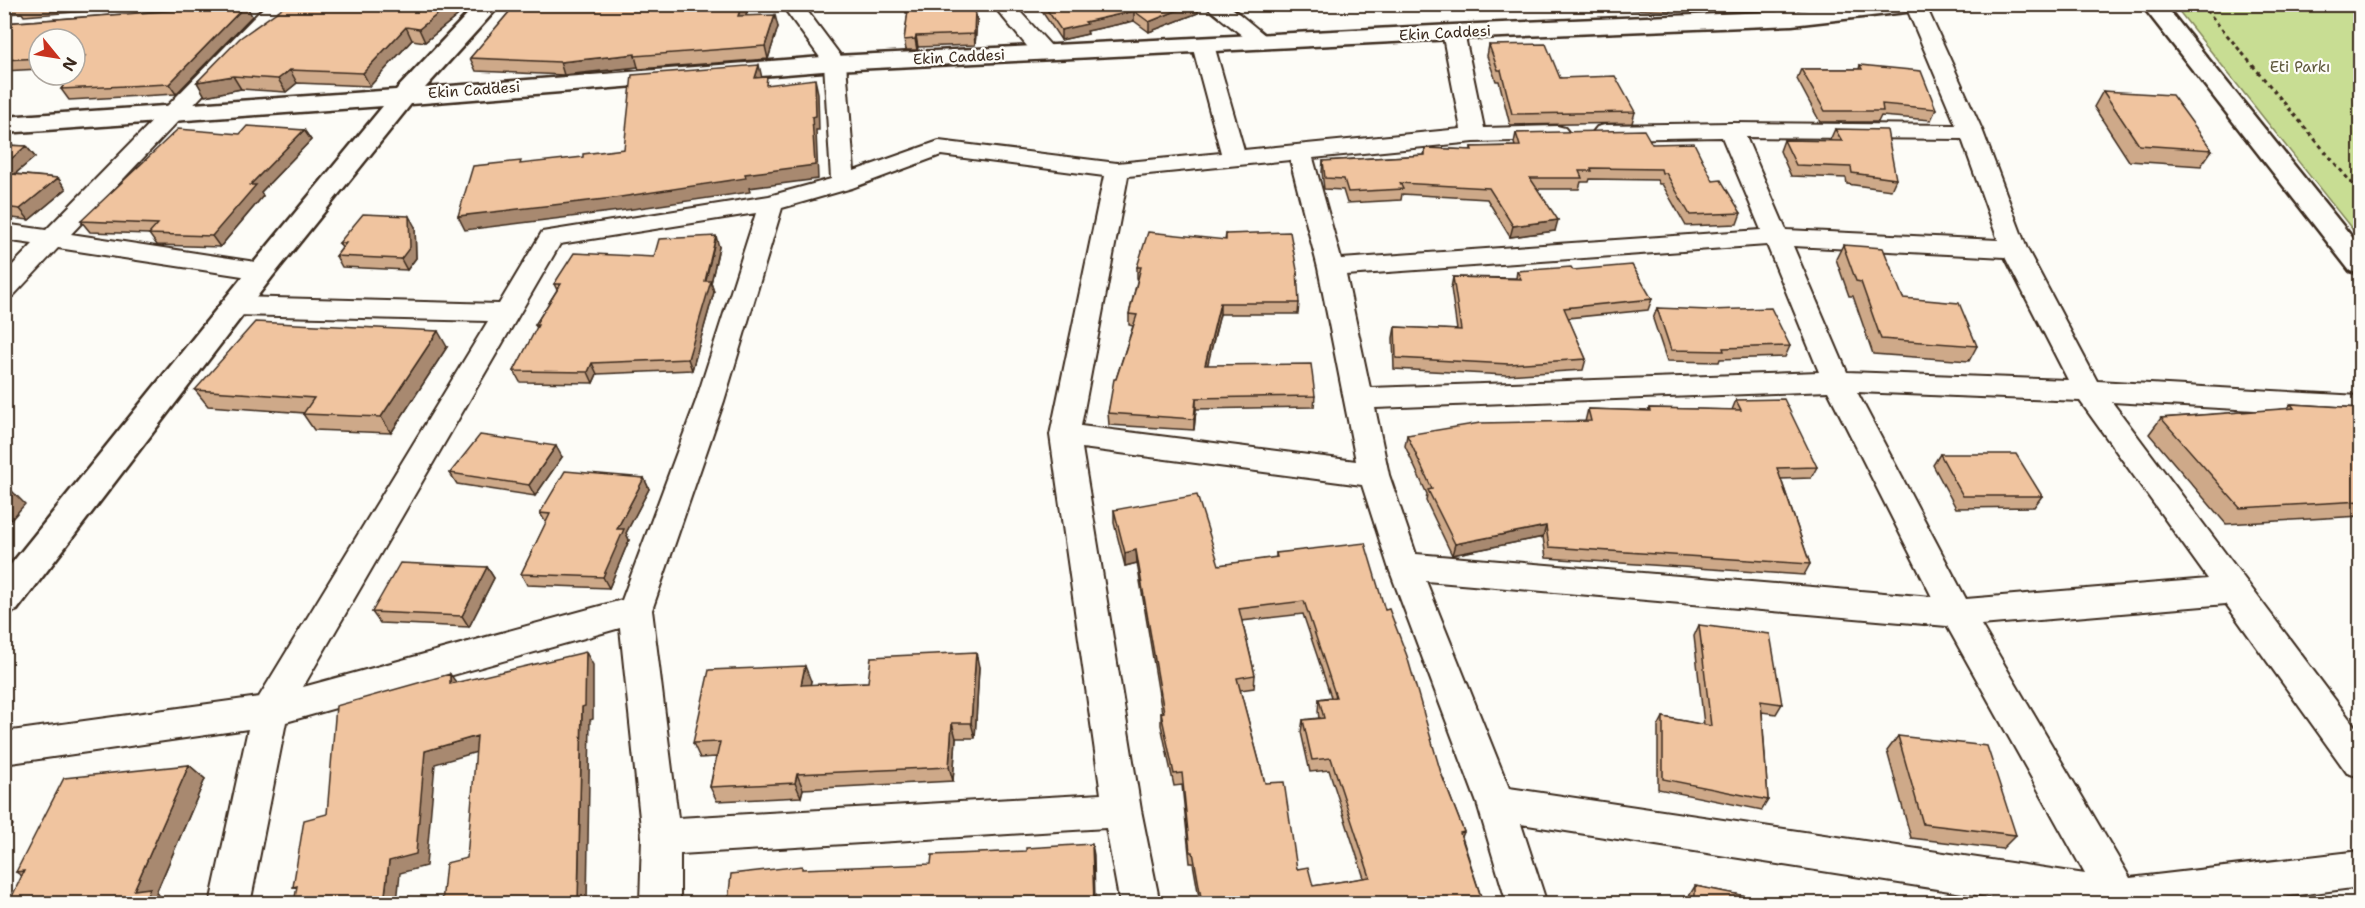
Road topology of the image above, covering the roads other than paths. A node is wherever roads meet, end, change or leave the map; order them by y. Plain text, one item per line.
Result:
1 (490, 4) edge
2 (791, 4) edge
3 (1002, 4) edge
4 (1213, 4) edge
5 (1915, 4) edge
6 (2152, 4) edge
7 (277, 5) edge
8 (252, 8) dead end
9 (1787, 11) edge
10 (1453, 32) junction
11 (1262, 41) junction
12 (1203, 45) junction
13 (1044, 52) junction
14 (835, 63) junction
15 (405, 95) junction
16 (170, 115) junction
17 (4, 125) edge
18 (1731, 130) junction
19 (1971, 132) junction
20 (1474, 135) junction
21 (1299, 150) junction
22 (1234, 158) junction
23 (1117, 170) junction
24 (843, 183) junction
25 (771, 203) junction
26 (4, 232) edge
27 (1776, 237) junction
28 (53, 240) junction
29 (2014, 249) junction
30 (2361, 265) edge
31 (1331, 268) junction
32 (262, 271) junction
33 (4, 290) edge
34 (235, 306) junction
35 (507, 313) junction
36 (1837, 381) junction
37 (2088, 391) junction
38 (1358, 399) junction
39 (2361, 406) edge
40 (1065, 435) junction
41 (1374, 475) junction
42 (1404, 566) junction
43 (2234, 590) junction
44 (4, 600) edge
45 (635, 610) junction
46 (1957, 613) junction
47 (270, 711) junction
48 (4, 748) edge
49 (2361, 761) edge
50 (1496, 803) junction
51 (1122, 810) junction
52 (661, 837) junction
53 (2361, 869) edge
54 (2121, 901) edge
55 (230, 903) edge
56 (660, 903) edge
57 (1140, 903) edge
58 (1527, 903) edge

1 - 15 street
2 - 14 street
3 - 13 street
4 - 11 street
5 - 9 street, Ekin Caddesi
5 - 19 street
6 - 30 street
7 - 8 street
7 - 16 street
9 - 10 street, Ekin Caddesi
10 - 11 street, Ekin Caddesi
10 - 20 street
11 - 12 street, Ekin Caddesi
12 - 13 street, Ekin Caddesi
12 - 22 street
13 - 14 street, Ekin Caddesi
14 - 15 street, Ekin Caddesi
14 - 24 street
15 - 16 street, Ekin Caddesi
15 - 32 street
16 - 17 street, Ekin Caddesi
16 - 28 street
18 - 19 street
18 - 20 street
18 - 27 street
19 - 29 street
20 - 21 street
21 - 22 street
21 - 31 street
22 - 23 street
23 - 24 street
23 - 40 street
24 - 25 street
25 - 35 street
25 - 45 street
26 - 28 street
27 - 29 street
27 - 31 street
27 - 36 street
28 - 32 street
28 - 33 street
29 - 37 street
31 - 38 street
32 - 34 street
34 - 35 street
34 - 44 street
35 - 47 street
36 - 37 street
36 - 38 street
36 - 46 street
37 - 39 street
37 - 43 street
38 - 41 street
40 - 41 street
40 - 51 street
41 - 42 street
42 - 46 street
42 - 50 street
43 - 46 street
43 - 49 street
45 - 47 street
45 - 52 street
46 - 54 street
47 - 48 street
47 - 55 street
50 - 54 street
50 - 58 street
51 - 52 street
51 - 57 street
52 - 56 street
53 - 54 street

